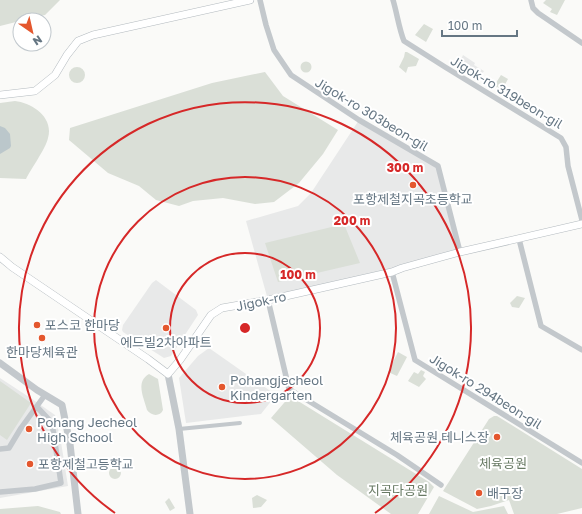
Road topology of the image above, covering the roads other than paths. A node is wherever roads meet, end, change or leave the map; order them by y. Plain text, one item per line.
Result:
1 (250, 0) edge
2 (260, 0) edge
3 (393, 0) edge
4 (531, 0) edge
5 (582, 43) edge
6 (0, 95) edge
7 (582, 220) edge
8 (582, 224) edge
9 (519, 239) junction
10 (460, 252) junction
11 (0, 257) edge
12 (392, 272) junction
13 (268, 300) junction
14 (582, 350) edge
15 (0, 363) edge
16 (168, 374) junction
17 (45, 395) junction
18 (37, 406) junction
19 (240, 423) dead end
20 (178, 429) junction
21 (0, 449) edge
22 (582, 463) edge
23 (441, 485) dead end
24 (0, 492) edge
25 (78, 514) edge
26 (190, 514) edge

1 - 6 main road
2 - 10 street, Jigok-ro 303beon-gil
3 - 7 street, Jigok-ro 319beon-gil
4 - 5 street
8 - 9 main road, Jigok-ro
9 - 10 main road, Jigok-ro
9 - 14 street
10 - 12 main road, Jigok-ro
11 - 16 main road
12 - 13 main road, Jigok-ro
12 - 22 street, Jigok-ro 294beon-gil
13 - 16 main road, Jigok-ro
13 - 23 street
15 - 17 street
16 - 20 street
17 - 18 street
17 - 25 street
18 - 21 street
18 - 24 street
19 - 20 street
20 - 26 street

